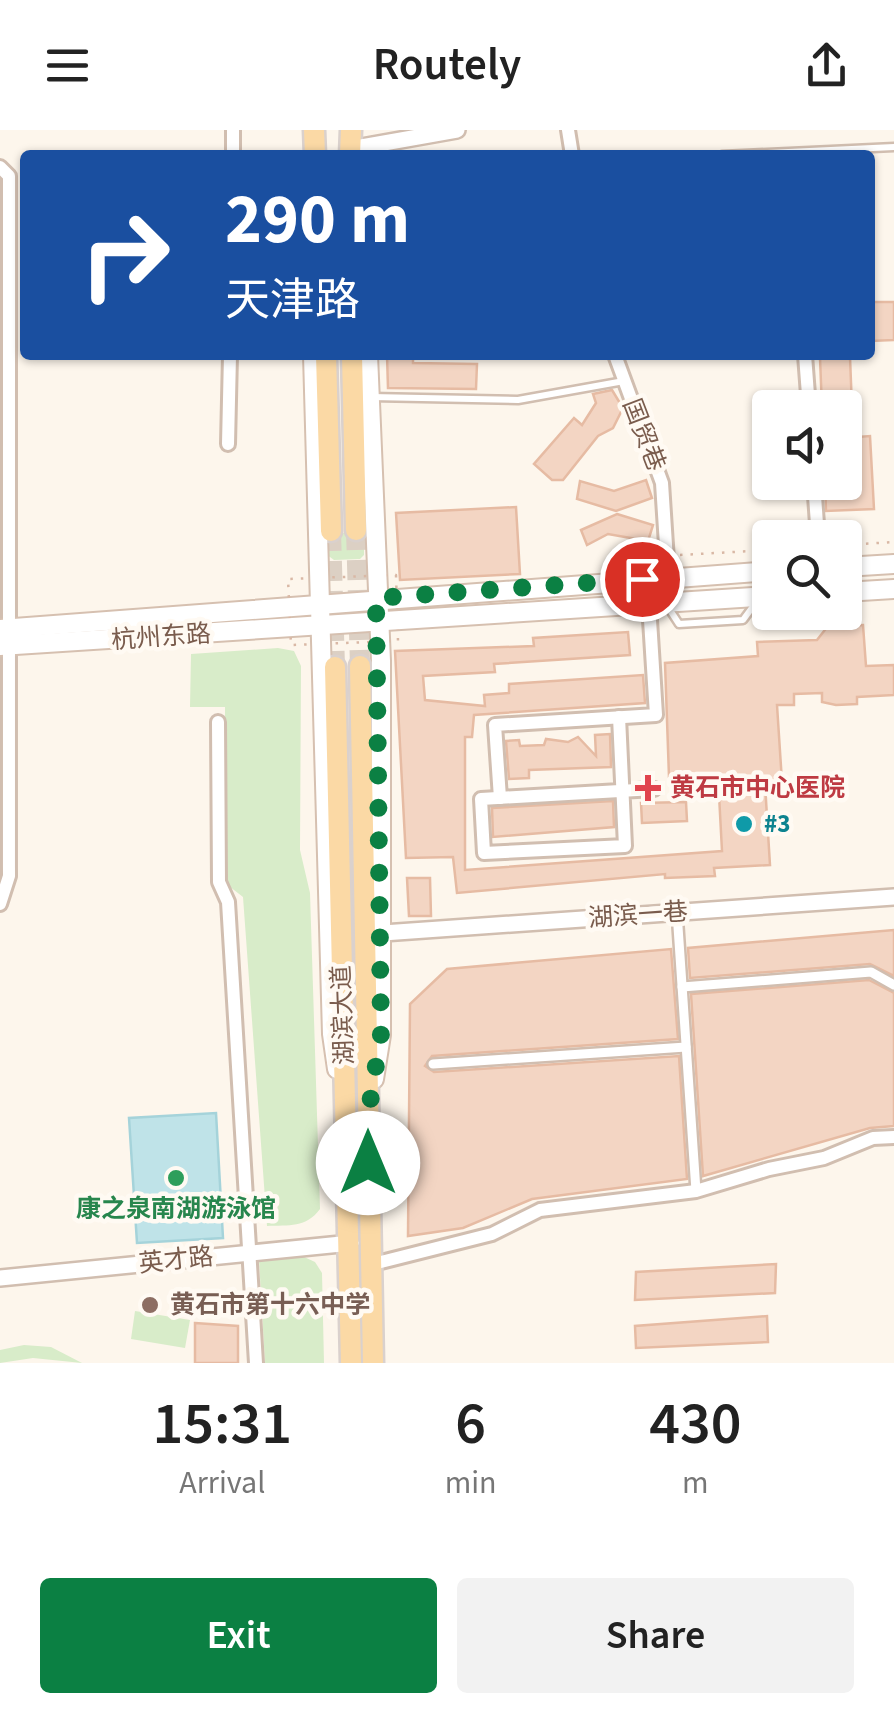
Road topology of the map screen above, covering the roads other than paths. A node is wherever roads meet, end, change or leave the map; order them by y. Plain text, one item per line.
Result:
1 (456, 130) edge
2 (350, 147) edge
3 (894, 148) edge
4 (845, 150) edge
5 (0, 167) edge
6 (230, 360) edge
7 (312, 360) edge
8 (326, 360) edge
9 (352, 360) edge
10 (368, 360) edge
11 (617, 360) edge
12 (805, 360) edge
13 (624, 381) junction
14 (808, 390) edge
15 (370, 397) junction
16 (228, 444) dead end
17 (356, 530) tunnel mouth
18 (331, 531) tunnel mouth
19 (894, 564) edge
20 (862, 566) edge
21 (752, 572) edge
22 (668, 576) junction
23 (894, 588) edge
24 (862, 591) edge
25 (376, 598) junction
26 (752, 598) edge
27 (320, 602) junction
28 (657, 604) junction
29 (378, 621) junction
30 (322, 625) junction
31 (3, 637) edge
32 (360, 666) tunnel mouth
33 (335, 667) tunnel mouth
34 (619, 717) junction
35 (218, 722) dead end
36 (654, 789) dead end
37 (622, 790) junction
38 (500, 798) junction
39 (894, 897) edge
40 (0, 904) edge
41 (678, 912) junction
42 (382, 933) junction
43 (894, 985) edge
44 (682, 986) junction
45 (686, 1047) junction
46 (433, 1064) dead end
47 (357, 1131) junction
48 (894, 1136) edge
49 (696, 1191) junction
50 (352, 1243) junction
51 (250, 1253) junction
52 (373, 1264) junction
53 (0, 1278) edge
54 (256, 1363) edge
55 (351, 1363) edge
56 (373, 1363) edge

1 - 2 street
3 - 4 lane
5 - 31 street
6 - 16 street
7 - 27 main road
8 - 18 main road
9 - 17 main road
10 - 15 main road
11 - 13 street, 国贸巷
12 - 14 street
13 - 15 lane
13 - 22 street, 国贸巷
15 - 25 main road
19 - 20 main road
21 - 22 main road, 杭州东路
22 - 25 main road, 杭州东路
23 - 24 main road
25 - 27 main road, 杭州东路
25 - 29 main road
26 - 28 main road, 杭州东路
27 - 30 main road
27 - 31 main road, 杭州东路
28 - 29 main road, 杭州东路
28 - 34 street
29 - 30 main road, 杭州东路
29 - 42 main road
30 - 31 main road, 杭州东路
30 - 47 main road
31 - 40 street
32 - 47 main road, 湖滨大道
33 - 47 main road, 湖滨大道
34 - 37 street
34 - 38 street
35 - 51 street
36 - 37 street
37 - 38 street
37 - 38 street
39 - 41 street, 湖滨一巷
41 - 42 street, 湖滨一巷
41 - 44 street
42 - 47 main road
43 - 44 street
44 - 45 street
45 - 46 street
45 - 49 street
47 - 50 main road, 湖滨大道
47 - 52 main road, 湖滨大道
48 - 49 street
49 - 52 street
50 - 51 street, 英才路
50 - 55 main road, 湖滨大道
51 - 53 street, 英才路
51 - 54 street
52 - 56 main road, 湖滨大道

